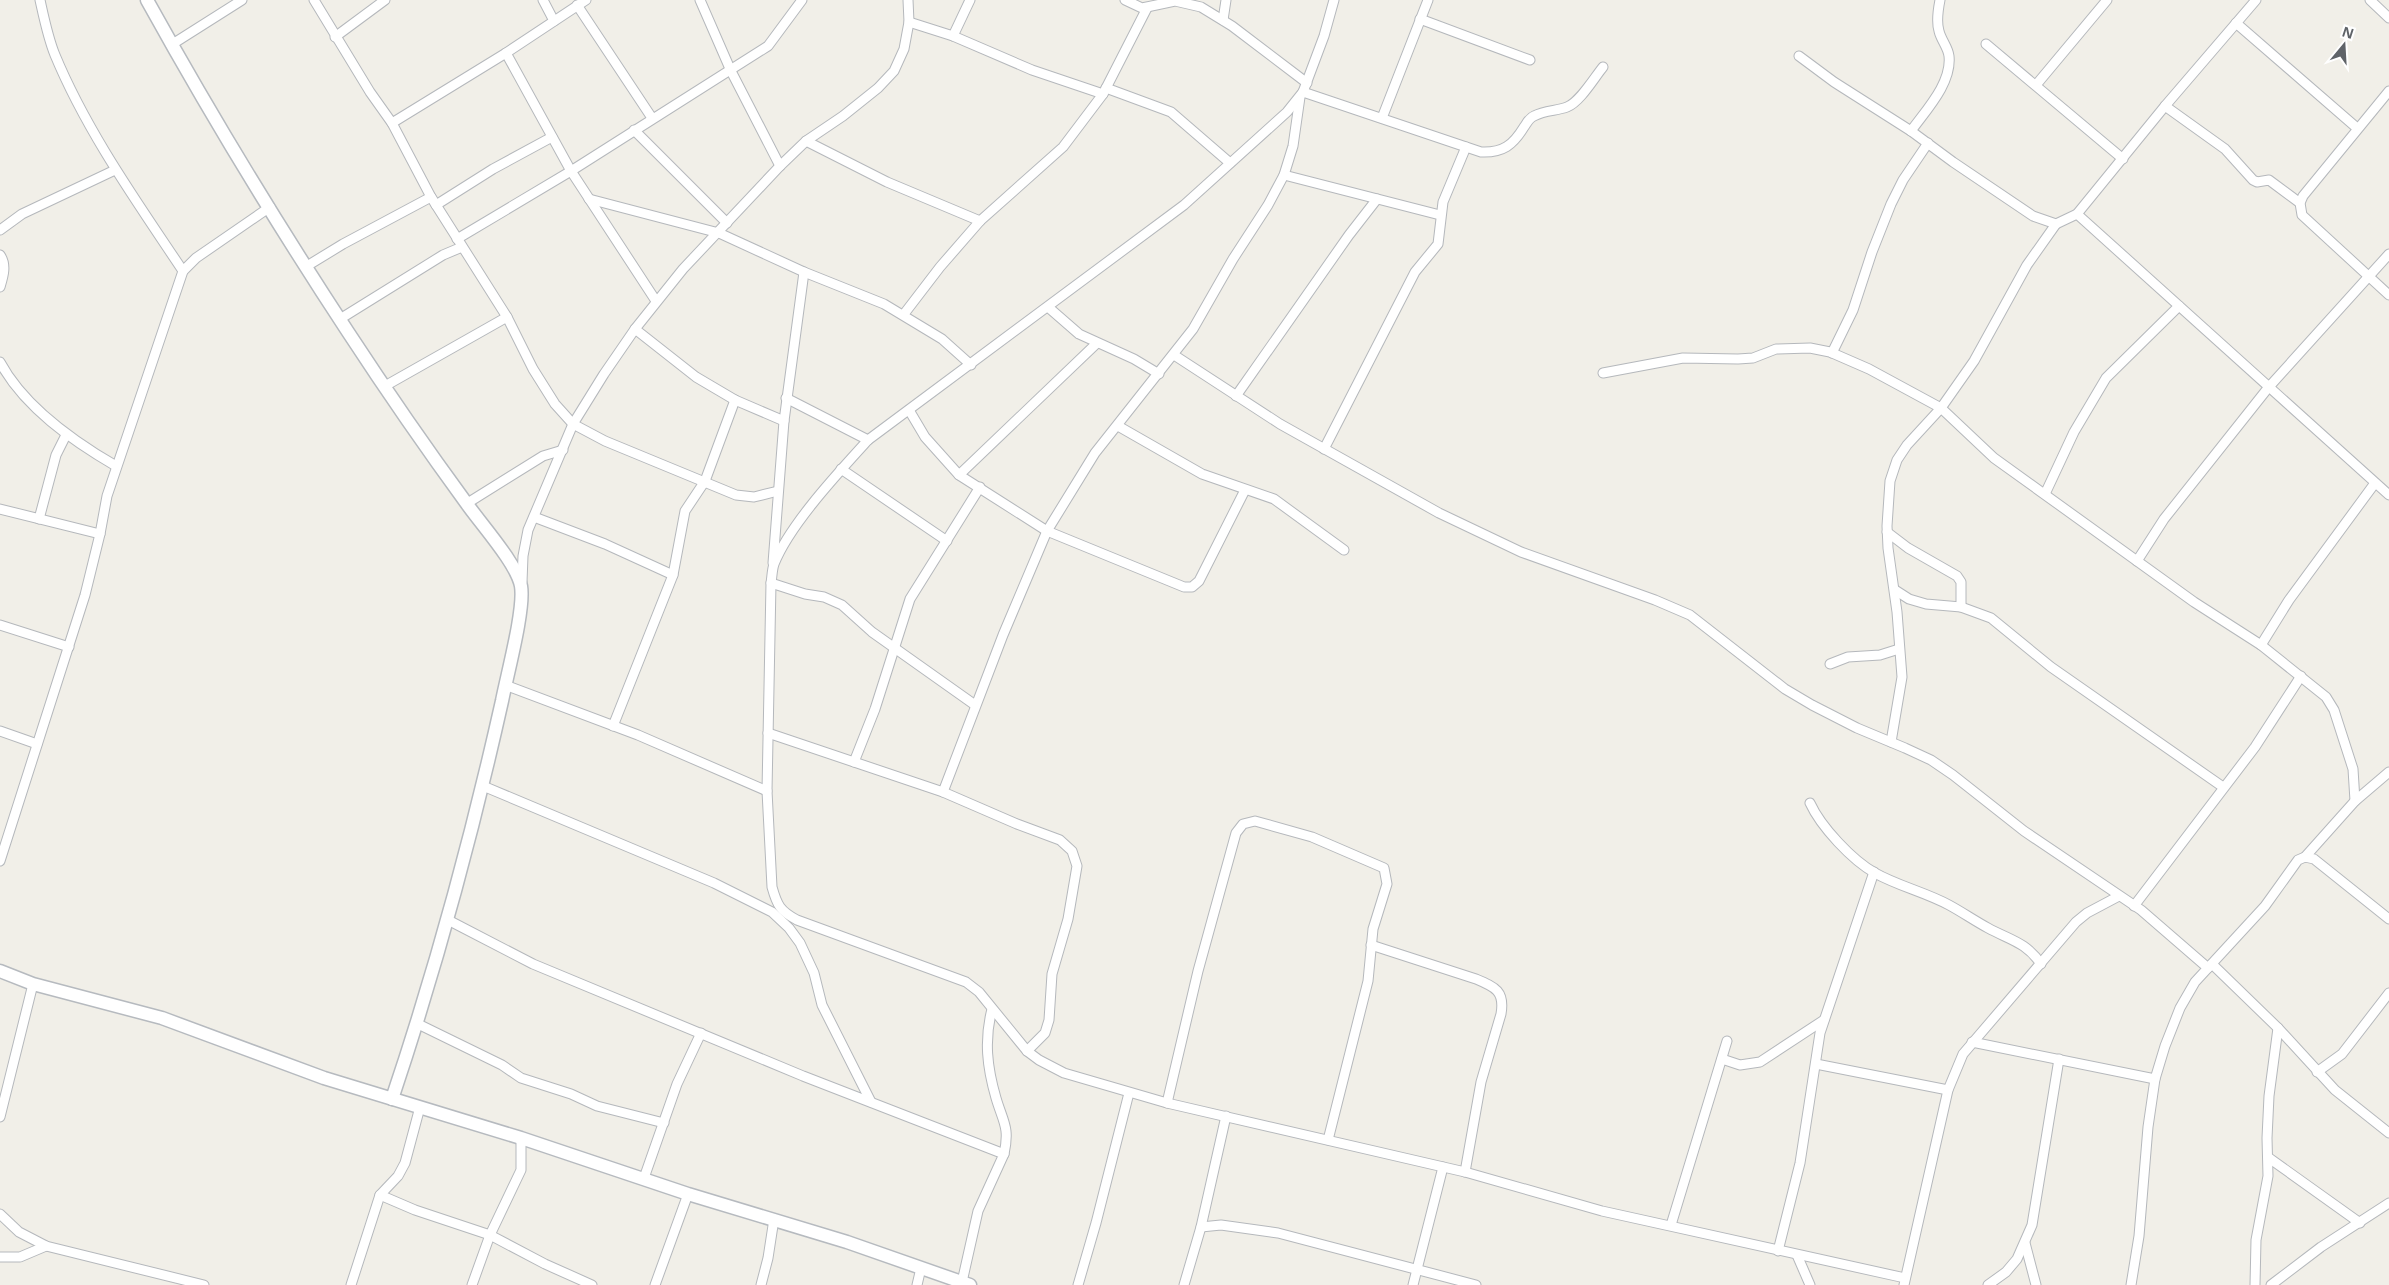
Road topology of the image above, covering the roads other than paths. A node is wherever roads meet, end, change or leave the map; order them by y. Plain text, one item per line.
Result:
1 (40, 0) edge
2 (146, 0) edge
3 (242, 0) edge
4 (314, 0) edge
5 (385, 0) edge
6 (543, 0) edge
7 (586, 0) edge
8 (700, 0) edge
9 (802, 0) edge
10 (908, 0) edge
11 (970, 0) edge
12 (1126, 0) edge
13 (1226, 0) edge
14 (1334, 0) edge
15 (1428, 0) edge
16 (1940, 0) edge
17 (2108, 0) edge
18 (2256, 0) edge
19 (2370, 0) edge
20 (577, 5) junction
21 (1147, 8) junction
22 (2389, 18) edge
23 (1420, 19) junction
24 (1223, 20) junction
25 (554, 21) junction
26 (909, 22) junction
27 (2236, 23) junction
28 (953, 36) junction
29 (335, 37) junction
30 (1986, 44) dead end
31 (172, 45) junction
32 (506, 53) junction
33 (1799, 56) dead end
34 (1530, 60) dead end
35 (1603, 67) dead end
36 (731, 70) junction
37 (1307, 83) junction
38 (2036, 85) junction
39 (1104, 91) junction
40 (2389, 91) edge
41 (1302, 94) junction
42 (2165, 106) junction
43 (652, 118) junction
44 (1382, 118) junction
45 (392, 123) junction
46 (2357, 128) junction
47 (634, 130) junction
48 (1912, 131) junction
49 (552, 137) junction
50 (806, 141) junction
51 (1928, 143) junction
52 (1466, 148) junction
53 (2122, 159) junction
54 (1230, 163) junction
55 (780, 166) junction
56 (115, 170) junction
57 (571, 171) junction
58 (1284, 175) junction
59 (589, 199) junction
60 (1377, 199) junction
61 (433, 201) junction
62 (2300, 203) junction
63 (270, 207) junction
64 (2077, 214) junction
65 (1440, 215) junction
66 (980, 221) junction
67 (727, 223) junction
68 (2056, 224) junction
69 (0, 230) edge
70 (719, 233) junction
71 (460, 243) junction
72 (2389, 254) edge
73 (0, 256) edge
74 (307, 266) junction
75 (183, 271) junction
76 (804, 272) junction
77 (2370, 278) junction
78 (0, 288) edge
79 (2389, 295) edge
80 (656, 301) junction
81 (1048, 306) junction
82 (2179, 306) junction
83 (904, 314) junction
84 (507, 318) junction
85 (340, 319) junction
86 (634, 329) junction
87 (1096, 344) junction
88 (1832, 353) junction
89 (1174, 355) junction
90 (0, 362) edge
91 (971, 364) junction
92 (1603, 372) dead end
93 (1159, 374) junction
94 (385, 386) junction
95 (2268, 388) junction
96 (1236, 396) junction
97 (786, 398) junction
98 (735, 400) junction
99 (1941, 408) junction
100 (910, 410) junction
101 (784, 421) junction
102 (573, 424) junction
103 (1118, 426) junction
104 (66, 435) junction
105 (868, 440) junction
106 (1324, 449) junction
107 (563, 450) junction
108 (116, 466) junction
109 (842, 469) junction
110 (959, 475) junction
111 (705, 481) junction
112 (2375, 483) junction
113 (980, 487) junction
114 (1245, 490) junction
115 (778, 491) junction
116 (2045, 494) junction
117 (2389, 495) edge
118 (466, 504) junction
119 (0, 509) edge
120 (534, 517) junction
121 (39, 519) junction
122 (1047, 531) junction
123 (1887, 532) junction
124 (100, 534) junction
125 (947, 541) junction
126 (1344, 550) dead end
127 (2138, 561) junction
128 (773, 565) junction
129 (673, 575) junction
130 (771, 583) junction
131 (521, 588) junction
132 (1895, 590) junction
133 (1961, 607) junction
134 (0, 625) edge
135 (2261, 645) junction
136 (69, 647) junction
137 (894, 648) junction
138 (1899, 649) junction
139 (1830, 664) dead end
140 (2301, 676) junction
141 (505, 685) junction
142 (975, 705) junction
143 (613, 726) junction
144 (0, 731) edge
145 (768, 733) junction
146 (1891, 742) junction
147 (37, 744) junction
148 (854, 762) junction
149 (2389, 772) edge
150 (483, 786) junction
151 (2223, 788) junction
152 (767, 791) junction
153 (943, 792) junction
154 (2354, 801) junction
155 (1810, 803) dead end
156 (2305, 858) junction
157 (0, 861) edge
158 (1874, 872) junction
159 (2119, 896) junction
160 (2134, 906) junction
161 (2389, 919) edge
162 (448, 920) junction
163 (1371, 944) junction
164 (2041, 964) junction
165 (2210, 966) junction
166 (0, 971) edge
167 (33, 984) junction
168 (2389, 992) edge
169 (992, 1009) junction
170 (1824, 1020) junction
171 (416, 1024) junction
172 (2278, 1028) junction
173 (701, 1033) junction
174 (1727, 1040) dead end
175 (1972, 1042) junction
176 (1027, 1051) junction
177 (1722, 1059) junction
178 (2059, 1059) junction
179 (1816, 1064) junction
180 (2318, 1072) junction
181 (2155, 1079) junction
182 (1948, 1090) junction
183 (1129, 1093) junction
184 (0, 1094) edge
185 (392, 1099) junction
186 (871, 1102) junction
187 (1167, 1103) junction
188 (3, 1105) junction
189 (420, 1107) junction
190 (1226, 1116) junction
191 (0, 1117) edge
192 (664, 1123) junction
193 (2389, 1133) edge
194 (521, 1138) junction
195 (1328, 1140) junction
196 (1004, 1154) junction
197 (2269, 1158) junction
198 (1443, 1167) junction
199 (1465, 1172) junction
200 (644, 1178) junction
201 (688, 1194) junction
202 (380, 1195) junction
203 (2389, 1203) edge
204 (0, 1214) edge
205 (774, 1219) junction
206 (2360, 1223) junction
207 (1671, 1225) junction
208 (1201, 1227) junction
209 (490, 1235) junction
210 (2025, 1243) junction
211 (46, 1246) junction
212 (1778, 1251) junction
213 (1797, 1256) junction
214 (0, 1258) edge
215 (921, 1268) junction
216 (1416, 1269) junction
217 (1905, 1281) edge
218 (966, 1284) edge
219 (204, 1285) edge
220 (351, 1285) edge
221 (472, 1285) edge
222 (592, 1285) edge
223 (655, 1285) edge
224 (761, 1285) edge
225 (916, 1285) edge
226 (1078, 1285) edge
227 (1184, 1285) edge
228 (1412, 1285) edge
229 (1476, 1285) edge
230 (1810, 1285) edge
231 (1988, 1285) edge
232 (2036, 1285) edge
233 (2131, 1285) edge
234 (2255, 1285) edge
235 (2271, 1285) edge

1 - 56 street
2 - 31 street
3 - 31 street
4 - 29 street
5 - 29 street
6 - 25 street
7 - 20 street
8 - 36 street
9 - 36 street
10 - 26 street
11 - 28 street
12 - 21 street
13 - 24 street
14 - 37 street
15 - 23 street
16 - 48 street
17 - 38 street
18 - 27 street
19 - 22 street
20 - 25 street
20 - 43 street
21 - 24 street
21 - 39 street
23 - 34 street
23 - 44 street
24 - 37 street
25 - 32 street
26 - 28 street
26 - 50 street
27 - 42 street
27 - 46 street
28 - 39 street
29 - 45 street
30 - 38 street
31 - 63 street
32 - 45 street
32 - 49 street
33 - 48 street
35 - 52 street
36 - 43 street
36 - 55 street
37 - 41 street
38 - 53 street
39 - 54 street
39 - 66 street
40 - 46 street
41 - 44 street
41 - 54 street
41 - 58 street
42 - 53 street
42 - 62 street
43 - 47 street
44 - 52 street
45 - 61 street
46 - 62 street
47 - 57 street
47 - 67 street
48 - 51 street
49 - 57 street
49 - 61 street
50 - 55 street
50 - 66 street
51 - 68 street
51 - 88 street
52 - 65 street
53 - 64 street
54 - 81 street
55 - 67 street
56 - 69 street
56 - 75 street
57 - 59 street
57 - 71 street
58 - 60 street
58 - 89 street
59 - 70 street
59 - 80 street
60 - 65 street
60 - 96 street
61 - 71 street
61 - 74 street
62 - 77 street
63 - 74 street
63 - 75 street
64 - 68 street
64 - 82 street
65 - 106 street
66 - 83 street
67 - 70 street
68 - 99 street
70 - 76 street
70 - 80 street
71 - 84 street
71 - 85 street
72 - 77 street
73 - 78 street
74 - 85 street
75 - 108 street
76 - 83 street
76 - 97 street
77 - 79 street
77 - 95 street
80 - 86 street
81 - 87 street
81 - 91 street
82 - 95 street
82 - 116 street
83 - 91 street
84 - 94 street
84 - 102 street
85 - 94 street
86 - 98 street
86 - 102 street
87 - 93 street
87 - 110 street
88 - 92 street
88 - 99 street
89 - 93 street
89 - 96 street
90 - 104 street
91 - 100 street
93 - 103 street
94 - 118 street
95 - 112 street
95 - 127 street
96 - 106 street
97 - 101 street
97 - 105 street
98 - 101 street
98 - 111 street
99 - 116 street
99 - 123 street
100 - 105 street
100 - 110 street
101 - 115 street
102 - 107 street
102 - 111 street
103 - 114 street
103 - 122 street
104 - 108 street
104 - 121 street
105 - 109 street
106 - 146 street
107 - 118 street
107 - 120 street
108 - 124 street
109 - 125 street
109 - 128 street
110 - 113 street
111 - 115 street
111 - 129 street
112 - 117 street
112 - 135 street
113 - 122 street
113 - 125 street
114 - 122 street
114 - 126 street
115 - 128 street
116 - 127 street
118 - 131 street
119 - 121 street
120 - 129 street
120 - 131 street
121 - 124 street
122 - 142 street
123 - 132 street
123 - 133 street
124 - 136 street
125 - 137 street
127 - 135 street
128 - 130 street
129 - 143 street
130 - 137 street
130 - 145 street
131 - 141 street
132 - 133 street
132 - 138 street
133 - 151 street
134 - 136 street
135 - 140 street
136 - 147 street
137 - 142 street
137 - 148 street
138 - 139 street
138 - 146 street
140 - 151 street
140 - 154 street
141 - 143 street
141 - 150 street
142 - 153 street
143 - 152 street
144 - 147 street
145 - 148 street
145 - 152 street
146 - 159 street
147 - 157 street
148 - 153 street
149 - 154 street
150 - 162 street
150 - 186 street
151 - 160 street
152 - 169 street
153 - 176 street
154 - 156 street
155 - 158 street
156 - 161 street
156 - 165 street
158 - 164 street
158 - 170 street
159 - 160 street
159 - 164 street
160 - 165 street
162 - 171 street
162 - 173 street
163 - 187 street
163 - 195 street
163 - 199 street
164 - 175 street
165 - 172 street
165 - 181 street
166 - 167 street
167 - 185 street
167 - 188 street
168 - 180 street
169 - 176 street
169 - 196 street
170 - 177 street
170 - 179 street
171 - 185 street
171 - 192 street
172 - 180 street
172 - 197 street
173 - 186 street
173 - 192 street
174 - 177 street
175 - 178 street
175 - 182 street
176 - 183 street
177 - 207 street
178 - 181 street
178 - 210 street
179 - 182 street
179 - 212 street
180 - 193 street
181 - 233 street
182 - 217 street
183 - 187 street
183 - 226 street
184 - 188 street
185 - 189 street
186 - 196 street
187 - 190 street
188 - 191 street
189 - 194 street
189 - 202 street
190 - 195 street
190 - 208 street
192 - 200 street
194 - 200 street
194 - 209 street
195 - 198 street
196 - 218 street
197 - 206 street
197 - 234 street
198 - 199 street
198 - 216 street
199 - 207 street
200 - 201 street
201 - 205 street
201 - 223 street
202 - 209 street
202 - 220 street
203 - 206 street
204 - 211 street
205 - 215 street
205 - 224 street
206 - 235 street
207 - 212 street
208 - 216 street
208 - 227 street
209 - 221 street
209 - 222 street
210 - 231 street
210 - 232 street
211 - 214 street
211 - 219 street
212 - 213 street
213 - 217 street
213 - 230 street
215 - 218 street
215 - 225 street
216 - 228 street
216 - 229 street

